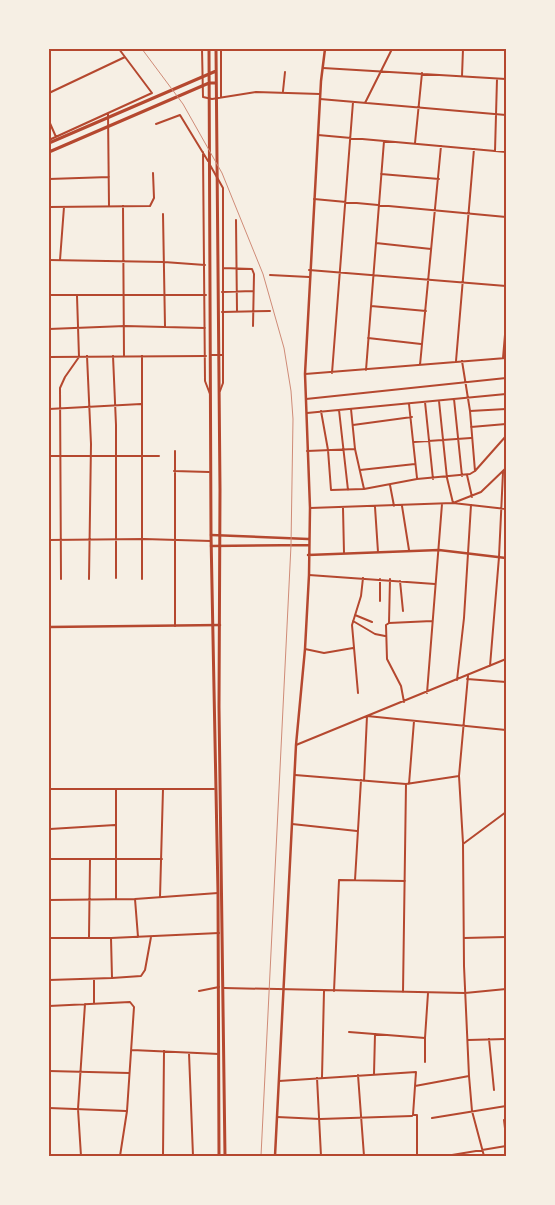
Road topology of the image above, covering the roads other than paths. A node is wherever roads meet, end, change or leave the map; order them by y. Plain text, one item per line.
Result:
1 (119, 49) edge
2 (202, 49) edge
3 (208, 49) edge
4 (216, 49) edge
5 (221, 49) edge
6 (325, 49) edge
7 (392, 49) edge
8 (464, 49) edge
9 (125, 57) junction
10 (323, 68) junction
11 (382, 70) junction
12 (216, 71) junction
13 (209, 72) junction
14 (284, 72) dead end
15 (422, 74) junction
16 (462, 76) junction
17 (497, 79) junction
18 (506, 79) edge
19 (209, 83) junction
20 (216, 83) junction
21 (283, 91) junction
22 (49, 93) edge
23 (320, 94) junction
24 (221, 97) junction
25 (320, 99) junction
26 (354, 102) junction
27 (365, 103) junction
28 (418, 108) junction
29 (108, 113) junction
30 (496, 114) junction
31 (506, 115) edge
32 (49, 121) edge
33 (156, 124) dead end
34 (318, 135) junction
35 (56, 137) junction
36 (351, 138) junction
37 (384, 141) junction
38 (49, 142) edge
39 (415, 144) junction
40 (441, 146) junction
41 (474, 149) junction
42 (203, 151) junction
43 (495, 151) junction
44 (49, 152) edge
45 (506, 152) edge
46 (152, 173) dead end
47 (381, 174) junction
48 (109, 177) junction
49 (439, 178) junction
50 (49, 179) edge
51 (314, 199) junction
52 (346, 201) junction
53 (379, 204) junction
54 (109, 206) junction
55 (123, 206) junction
56 (64, 207) junction
57 (49, 208) edge
58 (436, 209) junction
59 (469, 212) junction
60 (163, 214) dead end
61 (506, 216) edge
62 (236, 220) dead end
63 (376, 243) junction
64 (432, 250) junction
65 (49, 260) edge
66 (60, 260) junction
67 (124, 261) junction
68 (164, 262) junction
69 (205, 265) junction
70 (222, 268) junction
71 (237, 269) junction
72 (309, 270) junction
73 (340, 272) junction
74 (270, 275) dead end
75 (373, 275) junction
76 (309, 277) junction
77 (430, 280) junction
78 (463, 283) junction
79 (506, 286) edge
80 (236, 290) junction
81 (253, 291) junction
82 (222, 292) junction
83 (49, 295) edge
84 (164, 295) junction
85 (206, 295) junction
86 (77, 296) junction
87 (123, 296) junction
88 (371, 306) junction
89 (237, 311) junction
90 (253, 311) junction
91 (270, 311) dead end
92 (426, 311) junction
93 (222, 312) junction
94 (506, 324) edge
95 (126, 326) junction
96 (253, 326) dead end
97 (165, 327) junction
98 (77, 328) junction
99 (205, 328) junction
100 (49, 329) edge
101 (368, 338) junction
102 (422, 344) junction
103 (223, 355) junction
104 (87, 356) junction
105 (113, 356) junction
106 (124, 356) junction
107 (142, 356) junction
108 (205, 356) junction
109 (49, 357) edge
110 (79, 357) junction
111 (505, 358) edge
112 (456, 361) junction
113 (462, 361) junction
114 (420, 364) junction
115 (366, 370) junction
116 (332, 373) junction
117 (305, 374) junction
118 (506, 378) edge
119 (466, 383) junction
120 (210, 394) junction
121 (220, 394) junction
122 (506, 394) edge
123 (468, 398) junction
124 (306, 399) junction
125 (454, 399) junction
126 (439, 401) junction
127 (425, 402) junction
128 (142, 404) junction
129 (409, 404) junction
130 (115, 406) junction
131 (88, 407) junction
132 (49, 409) edge
133 (61, 409) junction
134 (352, 409) junction
135 (506, 409) edge
136 (339, 410) junction
137 (470, 411) junction
138 (321, 412) junction
139 (306, 413) junction
140 (412, 417) junction
141 (506, 424) edge
142 (353, 425) junction
143 (471, 427) junction
144 (506, 436) edge
145 (459, 438) junction
146 (472, 438) junction
147 (445, 440) junction
148 (429, 441) junction
149 (414, 442) junction
150 (343, 449) junction
151 (355, 449) junction
152 (328, 450) junction
153 (175, 451) dead end
154 (307, 451) junction
155 (91, 455) junction
156 (115, 455) junction
157 (143, 455) junction
158 (49, 456) edge
159 (60, 456) junction
160 (159, 456) dead end
161 (416, 464) junction
162 (506, 468) edge
163 (360, 470) junction
164 (174, 471) junction
165 (475, 471) junction
166 (210, 472) junction
167 (502, 472) junction
168 (467, 475) junction
169 (462, 476) junction
170 (447, 478) junction
171 (417, 479) junction
172 (433, 480) junction
173 (390, 485) junction
174 (364, 489) junction
175 (348, 490) junction
176 (472, 497) junction
177 (453, 503) junction
178 (442, 504) junction
179 (471, 505) junction
180 (394, 506) junction
181 (402, 506) junction
182 (375, 507) junction
183 (310, 508) junction
184 (343, 508) junction
185 (500, 508) junction
186 (506, 509) edge
187 (220, 535) junction
188 (210, 536) junction
189 (61, 539) junction
190 (116, 539) junction
191 (144, 539) junction
192 (308, 539) junction
193 (49, 540) edge
194 (89, 540) junction
195 (175, 540) junction
196 (211, 541) junction
197 (309, 545) junction
198 (211, 546) junction
199 (220, 546) junction
200 (439, 550) junction
201 (409, 551) junction
202 (378, 552) junction
203 (468, 553) junction
204 (344, 554) junction
205 (308, 555) junction
206 (500, 557) junction
207 (506, 558) edge
208 (309, 575) junction
209 (116, 578) dead end
210 (363, 578) junction
211 (62, 579) dead end
212 (89, 579) dead end
213 (142, 579) dead end
214 (380, 579) junction
215 (390, 579) junction
216 (400, 580) junction
217 (435, 584) junction
218 (380, 601) dead end
219 (403, 611) dead end
220 (354, 614) junction
221 (353, 621) junction
222 (432, 621) junction
223 (372, 622) dead end
224 (389, 623) junction
225 (213, 625) junction
226 (220, 625) junction
227 (49, 626) edge
228 (175, 626) junction
229 (385, 636) junction
230 (353, 648) junction
231 (305, 649) junction
232 (506, 659) edge
233 (490, 666) junction
234 (467, 678) junction
235 (456, 680) junction
236 (506, 682) edge
237 (358, 693) dead end
238 (427, 693) junction
239 (404, 702) junction
240 (367, 716) junction
241 (414, 721) junction
242 (464, 726) junction
243 (506, 730) edge
244 (296, 745) junction
245 (295, 775) junction
246 (459, 776) junction
247 (363, 780) junction
248 (408, 784) junction
249 (49, 789) edge
250 (116, 789) junction
251 (163, 789) junction
252 (214, 789) junction
253 (506, 812) edge
254 (292, 824) junction
255 (116, 826) junction
256 (50, 829) edge
257 (358, 831) junction
258 (463, 844) junction
259 (49, 859) edge
260 (90, 859) junction
261 (115, 859) junction
262 (162, 859) junction
263 (355, 880) junction
264 (406, 881) junction
265 (218, 893) junction
266 (160, 897) junction
267 (116, 899) junction
268 (135, 899) junction
269 (49, 900) edge
270 (89, 900) junction
271 (217, 933) junction
272 (222, 933) junction
273 (151, 936) junction
274 (89, 937) junction
275 (138, 937) junction
276 (506, 937) edge
277 (49, 938) edge
278 (111, 938) junction
279 (464, 938) junction
280 (112, 978) junction
281 (94, 979) junction
282 (49, 980) edge
283 (218, 987) junction
284 (223, 988) junction
285 (283, 990) junction
286 (324, 990) junction
287 (506, 990) edge
288 (199, 991) dead end
289 (334, 991) junction
290 (404, 992) junction
291 (428, 993) junction
292 (465, 993) junction
293 (94, 1003) junction
294 (85, 1004) junction
295 (49, 1006) edge
296 (349, 1032) dead end
297 (375, 1034) junction
298 (425, 1038) junction
299 (506, 1038) edge
300 (488, 1039) junction
301 (468, 1040) junction
302 (132, 1050) junction
303 (164, 1051) junction
304 (189, 1053) junction
305 (219, 1054) junction
306 (425, 1062) dead end
307 (49, 1071) edge
308 (80, 1072) junction
309 (130, 1073) junction
310 (374, 1074) junction
311 (358, 1075) junction
312 (469, 1076) junction
313 (322, 1077) junction
314 (317, 1078) junction
315 (279, 1082) junction
316 (415, 1086) junction
317 (494, 1090) dead end
318 (506, 1106) edge
319 (49, 1108) edge
320 (78, 1109) junction
321 (127, 1111) junction
322 (472, 1111) junction
323 (413, 1116) junction
324 (277, 1117) junction
325 (361, 1118) junction
326 (432, 1118) dead end
327 (320, 1119) junction
328 (504, 1120) dead end
329 (506, 1137) edge
330 (506, 1146) edge
331 (483, 1151) junction
332 (461, 1155) edge
333 (81, 1156) edge
334 (120, 1156) edge
335 (163, 1156) edge
336 (193, 1156) edge
337 (219, 1156) edge
338 (225, 1156) edge
339 (275, 1156) edge
340 (321, 1156) edge
341 (364, 1156) edge
342 (417, 1156) edge
343 (446, 1156) edge
344 (484, 1156) edge

1 - 9 street
2 - 24 street
3 - 13 main road
4 - 12 main road
5 - 24 street
6 - 10 street
7 - 11 street
8 - 16 street
9 - 22 street
9 - 29 street
10 - 11 street
10 - 23 street
11 - 15 street
11 - 27 street
12 - 13 main road
12 - 20 main road
13 - 19 main road
13 - 38 main road
14 - 21 street
15 - 16 street
15 - 28 street
16 - 17 street
17 - 18 street
17 - 30 street
19 - 20 main road
19 - 44 main road
19 - 120 main road
20 - 121 main road
21 - 23 street
21 - 24 street
23 - 25 street
25 - 26 street
25 - 34 street
26 - 27 street
26 - 36 street
27 - 28 street
28 - 30 street
28 - 39 street
29 - 35 street
29 - 48 street
30 - 31 street
30 - 43 street
32 - 35 street
33 - 42 street
34 - 36 street
34 - 51 street
35 - 38 street
36 - 37 street
36 - 52 street
37 - 39 street
37 - 47 street
39 - 40 street
40 - 41 street
40 - 49 street
41 - 43 street
41 - 59 street
42 - 69 street
42 - 70 street
43 - 45 street
46 - 55 street
47 - 49 street
47 - 53 street
48 - 50 street
48 - 54 street
49 - 58 street
51 - 52 street
51 - 72 street
52 - 53 street
52 - 73 street
53 - 58 street
53 - 63 street
54 - 55 street
54 - 56 street
55 - 67 street
56 - 57 street
56 - 66 street
58 - 59 street
58 - 64 street
59 - 61 street
59 - 78 street
60 - 68 street
62 - 71 street
63 - 64 street
63 - 75 street
64 - 77 street
65 - 66 street
66 - 67 street
67 - 68 street
67 - 87 street
68 - 69 street
68 - 84 street
69 - 85 street
70 - 71 street
70 - 82 street
71 - 80 street
71 - 81 street
72 - 73 street
72 - 76 street
73 - 75 street
73 - 116 street
74 - 76 street
75 - 77 street
75 - 88 street
76 - 117 street
77 - 78 street
77 - 92 street
78 - 79 street
78 - 112 street
80 - 81 street
80 - 82 street
80 - 89 street
81 - 90 street
82 - 93 street
83 - 86 street
84 - 85 street
84 - 87 street
84 - 97 street
85 - 99 street
86 - 87 street
86 - 98 street
87 - 95 street
88 - 92 street
88 - 101 street
89 - 90 street
89 - 93 street
90 - 91 street
90 - 96 street
92 - 102 street
93 - 103 street
94 - 111 street
95 - 97 street
95 - 98 street
95 - 106 street
97 - 99 street
98 - 100 street
98 - 110 street
99 - 108 street
101 - 102 street
101 - 115 street
102 - 114 street
103 - 108 street
103 - 121 street
104 - 105 street
104 - 110 street
104 - 131 street
105 - 106 street
105 - 130 street
106 - 107 street
107 - 108 street
107 - 128 street
108 - 120 street
109 - 110 street
110 - 133 street
111 - 113 street
112 - 113 street
112 - 114 street
113 - 119 street
114 - 115 street
115 - 116 street
116 - 117 street
117 - 124 street
118 - 119 street
119 - 123 street
119 - 124 street
120 - 166 main road
121 - 187 main road
122 - 123 street
123 - 125 street
123 - 137 street
124 - 139 street
125 - 126 street
125 - 145 street
126 - 127 street
126 - 147 street
127 - 129 street
127 - 148 street
128 - 130 street
128 - 157 street
129 - 134 street
129 - 140 street
130 - 131 street
130 - 156 street
131 - 133 street
131 - 155 street
132 - 133 street
133 - 159 street
134 - 136 street
134 - 142 street
135 - 137 street
136 - 138 street
136 - 150 street
137 - 143 street
138 - 139 street
138 - 152 street
139 - 154 street
140 - 142 street
140 - 149 street
141 - 143 street
142 - 151 street
143 - 146 street
144 - 165 street
145 - 146 street
145 - 147 street
145 - 169 street
146 - 165 street
147 - 148 street
147 - 170 street
148 - 149 street
148 - 172 street
149 - 161 street
150 - 151 street
150 - 152 street
150 - 175 street
151 - 163 street
152 - 154 street
152 - 175 street
153 - 164 street
154 - 183 street
155 - 156 street
155 - 159 street
155 - 194 street
156 - 157 street
156 - 190 street
157 - 160 street
157 - 191 street
158 - 159 street
159 - 189 street
161 - 163 street
161 - 171 street
162 - 167 street
163 - 174 street
164 - 166 street
164 - 195 street
165 - 168 street
166 - 188 main road
167 - 176 street
167 - 185 street
168 - 169 street
168 - 176 street
169 - 170 street
170 - 172 street
170 - 177 street
171 - 172 street
171 - 173 street
173 - 174 street
173 - 180 street
174 - 175 street
176 - 177 street
177 - 178 street
177 - 179 street
178 - 181 street
178 - 200 street
179 - 185 street
179 - 203 street
180 - 181 street
180 - 182 street
181 - 201 street
182 - 184 street
182 - 202 street
183 - 184 street
183 - 192 street
184 - 204 street
185 - 186 street
185 - 206 street
187 - 188 street
187 - 192 street
187 - 199 main road
188 - 196 main road
189 - 193 street
189 - 194 street
189 - 211 street
190 - 191 street
190 - 194 street
190 - 209 street
191 - 195 street
191 - 213 street
192 - 197 street
194 - 212 street
195 - 196 street
195 - 228 street
196 - 198 main road
197 - 199 street
197 - 205 street
198 - 199 street
198 - 225 main road
199 - 226 main road
200 - 201 street
200 - 203 street
200 - 217 street
201 - 202 street
202 - 204 street
203 - 206 street
203 - 235 street
204 - 205 street
205 - 208 street
206 - 207 street
206 - 233 street
208 - 210 street
208 - 231 street
210 - 214 street
210 - 220 street
214 - 215 street
214 - 218 street
215 - 216 street
215 - 224 street
216 - 217 street
216 - 219 street
217 - 222 street
220 - 221 street
220 - 223 street
221 - 229 street
221 - 230 street
222 - 224 street
222 - 238 street
224 - 229 street
225 - 226 street
225 - 228 street
225 - 252 main road
226 - 272 main road
227 - 228 street
229 - 239 street
230 - 231 street
230 - 237 street
231 - 244 street
232 - 233 street
233 - 234 street
234 - 235 street
234 - 236 street
234 - 242 street
235 - 238 street
238 - 239 street
239 - 240 street
240 - 241 street
240 - 244 street
240 - 247 street
241 - 242 street
241 - 248 street
242 - 243 street
242 - 246 street
244 - 245 street
245 - 247 street
245 - 254 street
246 - 248 street
246 - 258 street
247 - 248 street
247 - 257 street
248 - 264 street
249 - 250 street
249 - 256 street
250 - 251 street
250 - 255 street
251 - 252 street
251 - 262 street
252 - 265 main road
253 - 258 street
254 - 257 street
254 - 285 street
255 - 256 street
255 - 261 street
256 - 259 street
257 - 263 street
258 - 279 street
259 - 260 street
260 - 261 street
260 - 270 street
261 - 262 street
261 - 267 street
262 - 266 street
263 - 264 street
263 - 289 street
264 - 290 street
265 - 266 street
265 - 271 main road
266 - 268 street
267 - 268 street
267 - 270 street
268 - 275 street
269 - 270 street
270 - 274 street
271 - 272 street
271 - 273 street
271 - 283 main road
272 - 284 main road
273 - 275 street
273 - 280 street
274 - 277 street
274 - 278 street
275 - 278 street
276 - 279 street
278 - 280 street
279 - 292 street
280 - 281 street
281 - 282 street
281 - 293 street
283 - 284 street
283 - 288 street
283 - 305 main road
284 - 285 street
284 - 338 main road
285 - 286 street
285 - 315 street
286 - 289 street
286 - 313 street
287 - 292 street
289 - 290 street
290 - 291 street
291 - 292 street
291 - 298 street
292 - 301 street
293 - 294 street
293 - 302 street
294 - 295 street
294 - 308 street
296 - 297 street
297 - 298 street
297 - 310 street
298 - 306 street
299 - 300 street
300 - 301 street
300 - 317 street
301 - 312 street
302 - 303 street
302 - 309 street
303 - 304 street
303 - 335 street
304 - 305 street
304 - 336 street
305 - 337 main road
307 - 308 street
308 - 309 street
308 - 320 street
309 - 321 street
310 - 311 street
310 - 316 street
311 - 313 street
311 - 325 street
312 - 316 street
312 - 322 street
313 - 314 street
314 - 315 street
314 - 327 street
315 - 324 street
316 - 323 street
318 - 322 street
319 - 320 street
320 - 321 street
320 - 333 street
321 - 334 street
322 - 326 street
322 - 331 street
323 - 325 street
323 - 342 street
324 - 327 street
324 - 339 street
325 - 327 street
325 - 341 street
327 - 340 street
328 - 329 street
330 - 331 street
331 - 332 street
331 - 344 street
332 - 343 street

